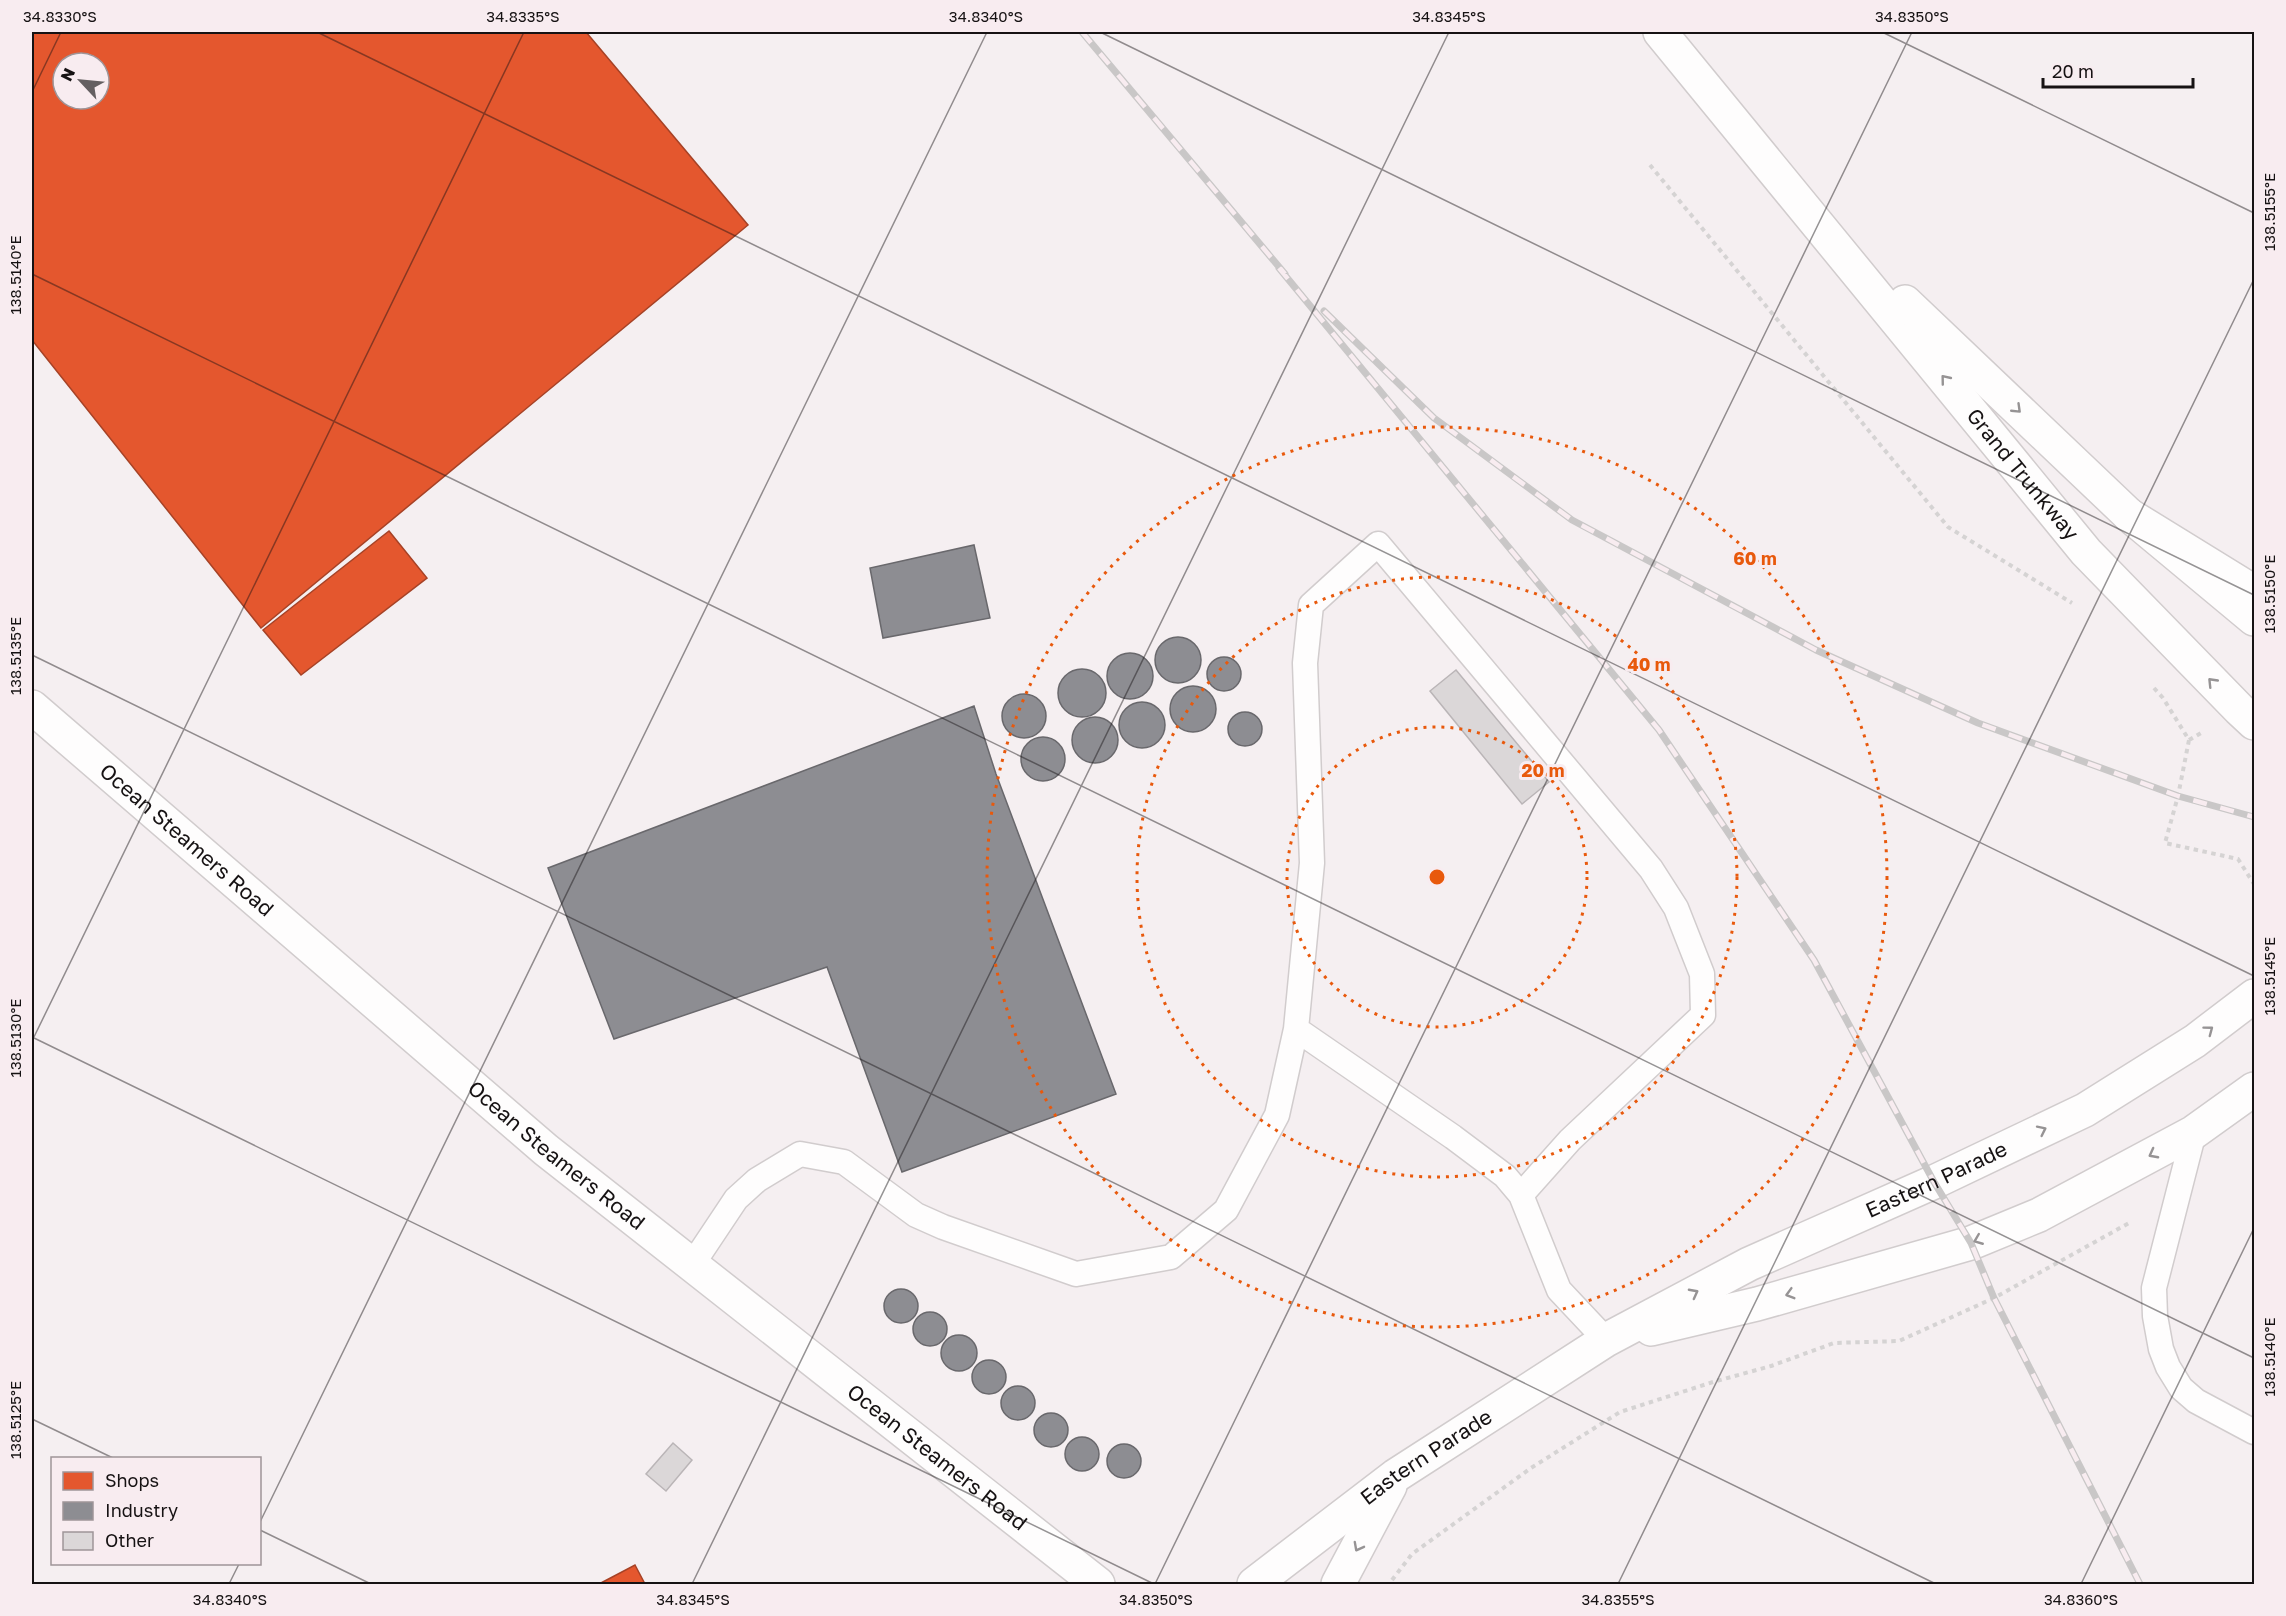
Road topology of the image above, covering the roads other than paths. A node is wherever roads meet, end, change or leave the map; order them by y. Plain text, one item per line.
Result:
1 (1660, 32) edge
2 (1807, 209) junction
3 (2129, 515) junction
4 (2254, 592) edge
5 (2254, 619) edge
6 (32, 707) edge
7 (2254, 723) edge
8 (2254, 996) edge
9 (1296, 1029) junction
10 (2254, 1089) edge
11 (2194, 1132) junction
12 (1521, 1195) junction
13 (692, 1265) junction
14 (1605, 1340) junction
15 (2254, 1431) edge
16 (1395, 1476) junction
17 (1098, 1584) edge
18 (1254, 1584) edge
19 (1338, 1584) edge

1 - 2 street, Grand Trunkway
2 -> 3 street, Grand Trunkway
7 -> 2 street, Grand Trunkway
3 - 4 street
3 - 5 street, Grand Trunkway
6 - 13 street, Ocean Steamers Road
14 -> 8 street, Eastern Parade
9 - 12 lane
9 - 12 lane
9 - 13 lane
10 - 11 street, Eastern Parade
11 -> 14 street, Eastern Parade
11 - 15 lane
12 - 14 lane
13 - 17 street, Ocean Steamers Road
14 - 16 street, Eastern Parade
16 - 18 street, Eastern Parade
16 -> 19 street

